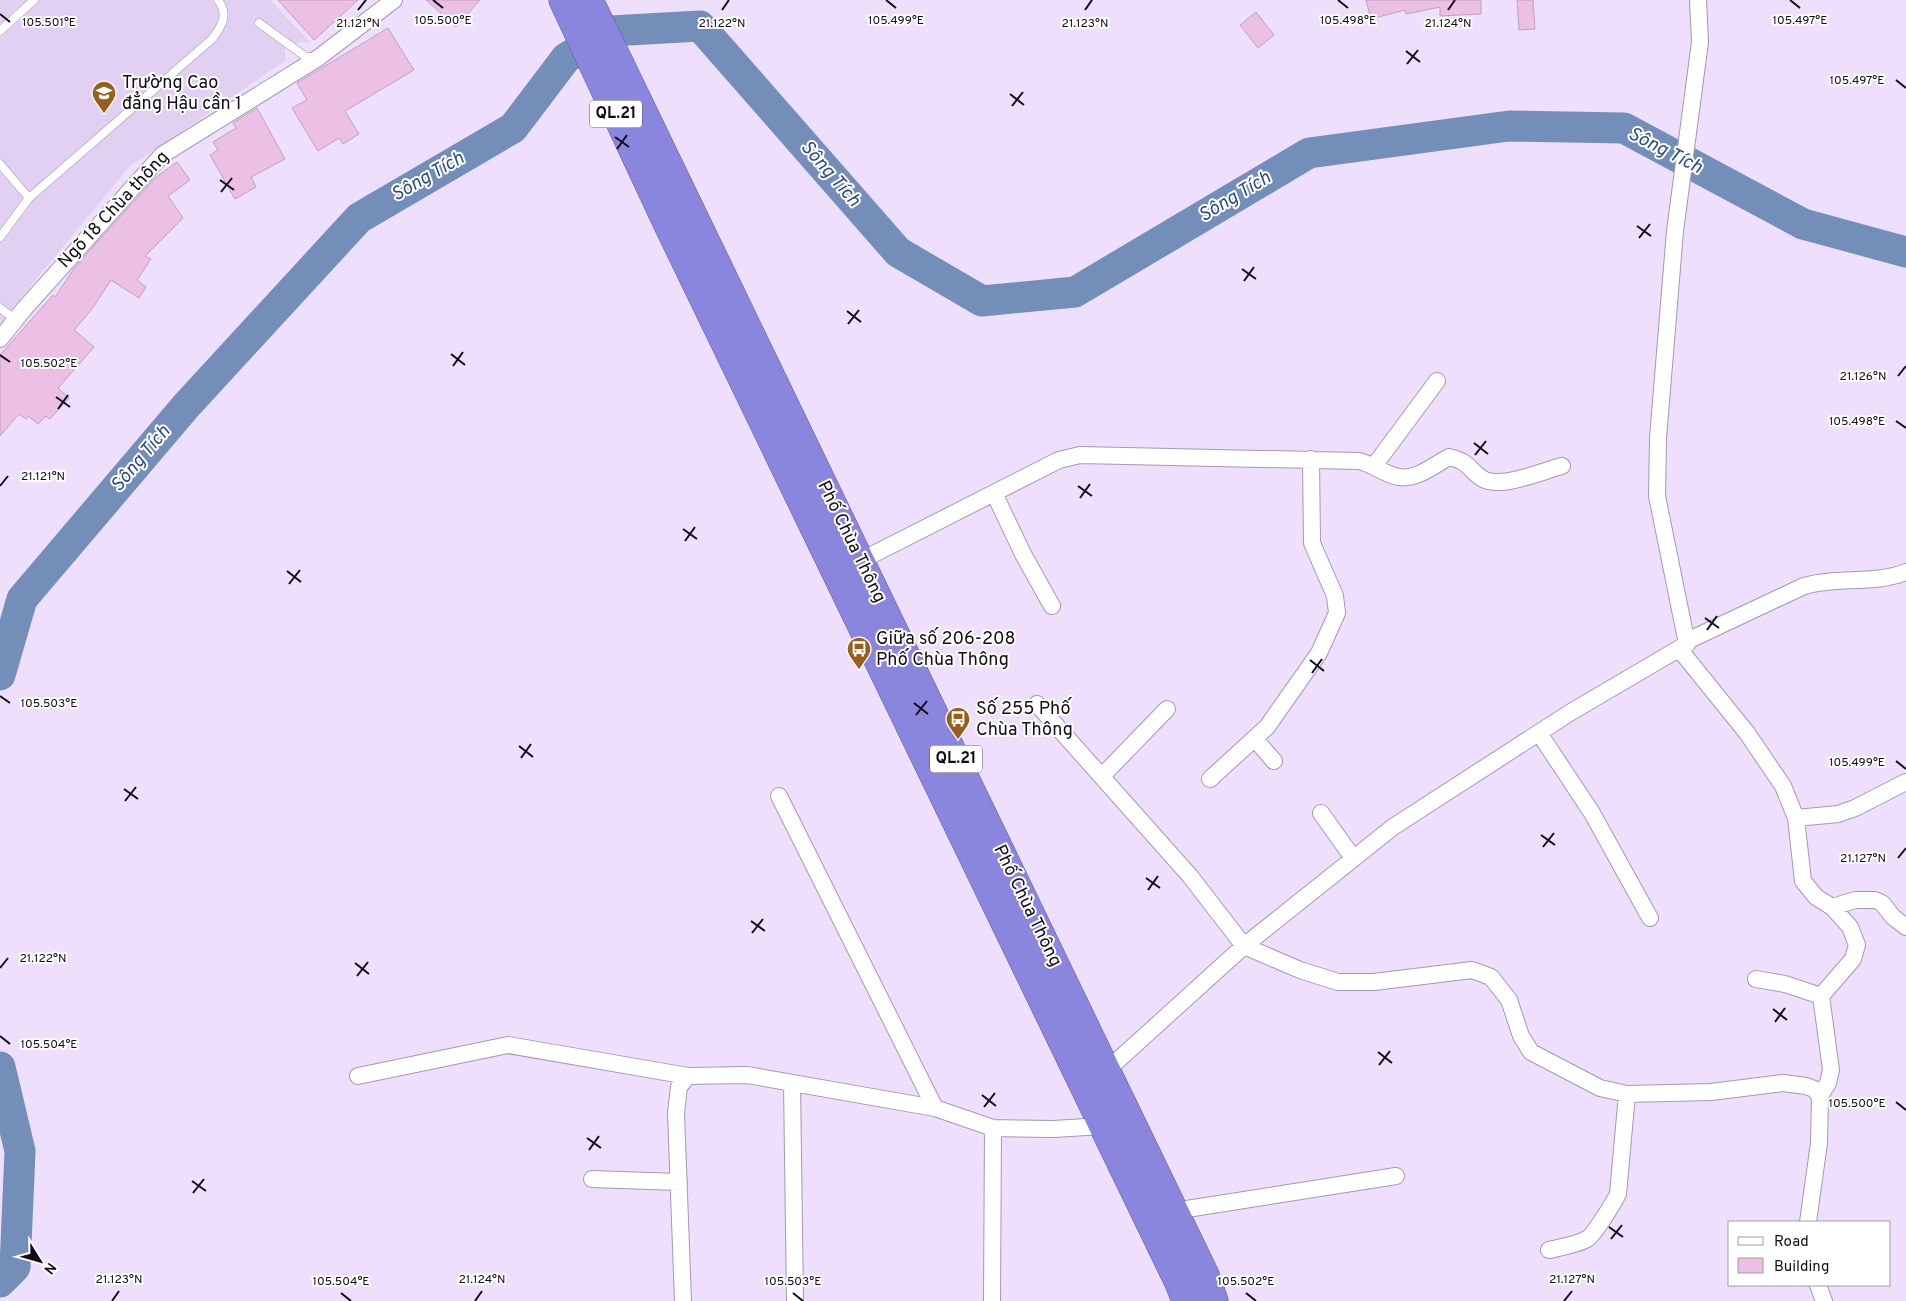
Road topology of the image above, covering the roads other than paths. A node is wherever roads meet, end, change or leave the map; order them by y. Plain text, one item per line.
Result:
1 (34, 0) edge
2 (218, 0) edge
3 (394, 0) edge
4 (563, 0) edge
5 (589, 0) edge
6 (1698, 0) edge
7 (259, 23) dead end
8 (0, 31) edge
9 (318, 58) junction
10 (0, 164) edge
11 (29, 198) junction
12 (0, 237) edge
13 (0, 308) edge
14 (15, 319) junction
15 (0, 339) edge
16 (1437, 381) dead end
17 (1312, 459) junction
18 (1374, 466) junction
19 (1562, 466) dead end
20 (994, 493) junction
21 (860, 561) junction
22 (1906, 572) edge
23 (1052, 606) dead end
24 (1683, 645) junction
25 (1037, 704) dead end
26 (1167, 709) dead end
27 (1539, 733) junction
28 (1255, 739) junction
29 (1274, 761) dead end
30 (1102, 776) junction
31 (1210, 779) dead end
32 (1906, 782) edge
33 (779, 796) dead end
34 (1321, 812) dead end
35 (1796, 818) junction
36 (1353, 858) junction
37 (1832, 907) junction
38 (1650, 918) dead end
39 (1906, 927) edge
40 (1244, 946) junction
41 (1756, 979) dead end
42 (1820, 996) junction
43 (1106, 1071) junction
44 (358, 1076) dead end
45 (688, 1076) junction
46 (792, 1083) junction
47 (1627, 1094) junction
48 (1820, 1096) junction
49 (935, 1108) junction
50 (1103, 1126) junction
51 (993, 1128) junction
52 (1396, 1176) dead end
53 (592, 1179) dead end
54 (678, 1182) junction
55 (1174, 1211) junction
56 (1808, 1221) edge
57 (1549, 1250) dead end
58 (1818, 1286) edge
59 (683, 1301) edge
60 (795, 1301) edge
61 (992, 1301) edge
62 (1186, 1301) edge
63 (1214, 1301) edge
64 (1824, 1301) edge

1 - 8 lane
2 - 11 lane
3 - 9 street, Ngõ 18 Chùa thông
4 - 50 highway, Phố Chùa Thông / QL.21
5 - 21 highway, Phố Chùa Thông / QL.21
6 - 24 street
7 - 9 lane
9 - 14 street, Ngõ 18 Chùa thông
10 - 11 lane
11 - 12 lane
13 - 14 lane
14 - 15 street, Ngõ 18 Chùa thông
16 - 18 street
17 - 18 street
17 - 20 street
17 - 28 street
18 - 19 street
20 - 21 street
20 - 23 street
21 - 43 highway, Phố Chùa Thông / QL.21
22 - 24 street
24 - 27 street
24 - 35 street
25 - 30 street
26 - 30 street
27 - 36 street
27 - 38 street
28 - 29 street
28 - 31 street
30 - 40 street
32 - 35 street
33 - 49 street
34 - 36 street
35 - 37 street
36 - 40 street
37 - 39 street
37 - 42 street
40 - 43 street
40 - 47 street
41 - 42 street
42 - 48 street
43 - 55 highway, Phố Chùa Thông / QL.21
44 - 45 street
45 - 46 street
45 - 54 street
46 - 49 street
46 - 60 street
47 - 48 street
47 - 57 street
48 - 56 street
49 - 51 street
50 - 51 street
50 - 62 highway, Phố Chùa Thông / QL.21
51 - 61 street
52 - 55 street
53 - 54 street
54 - 59 street
55 - 63 highway, Phố Chùa Thông / QL.21
58 - 64 street

